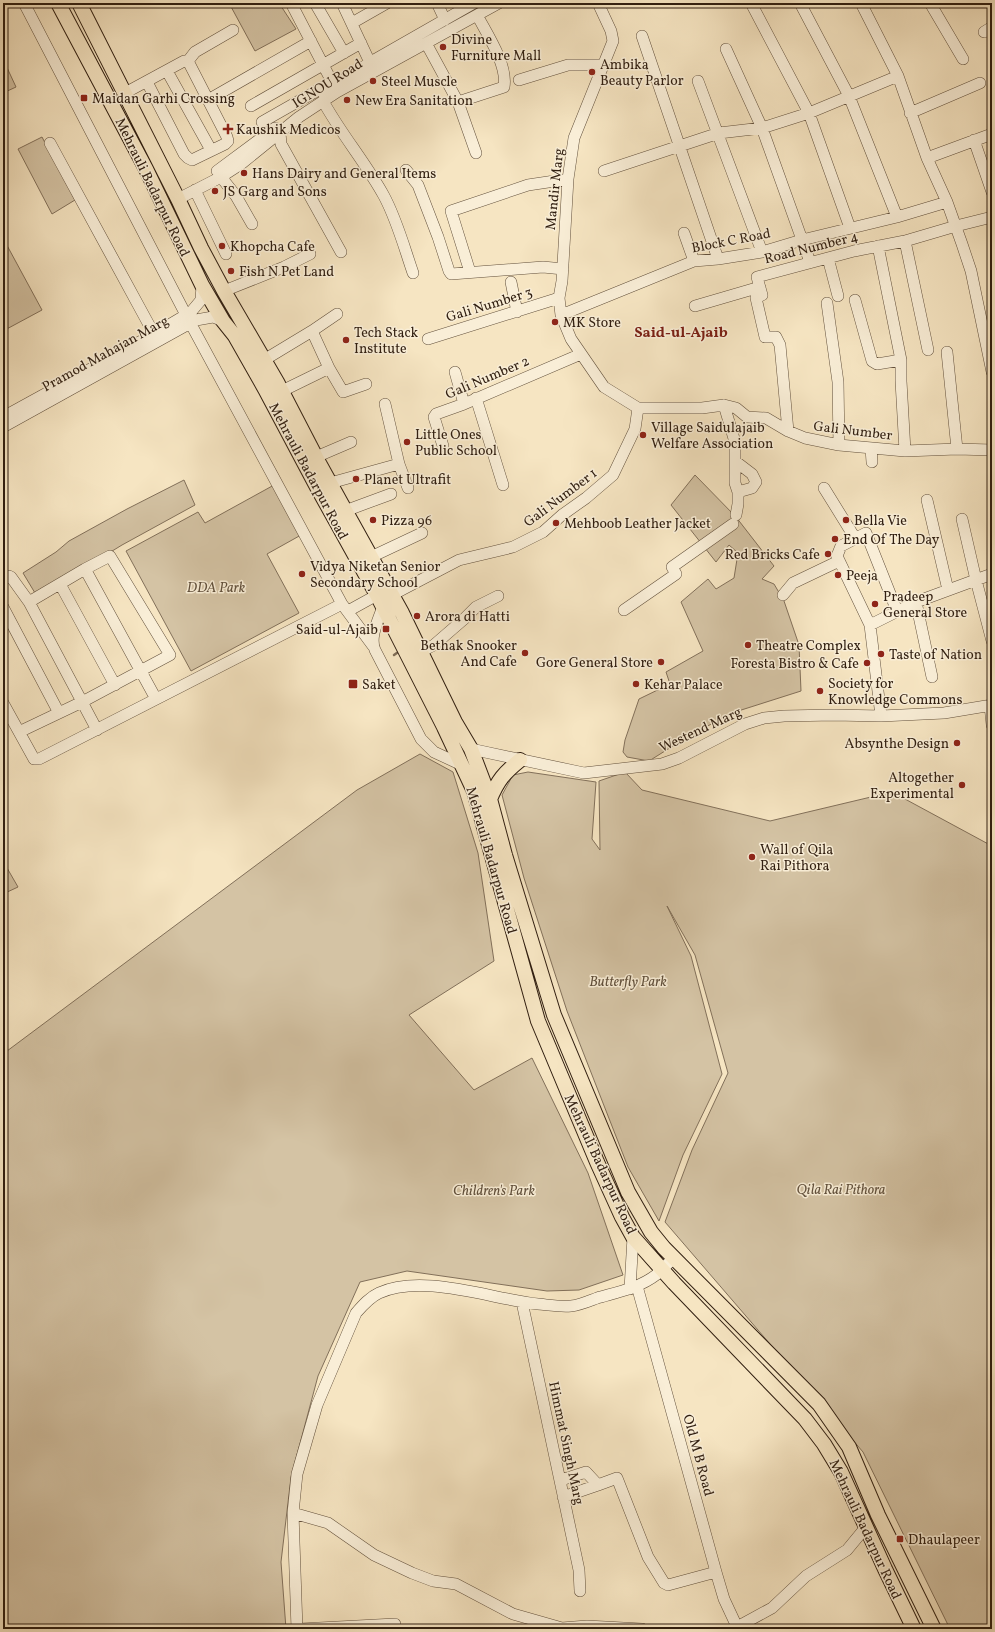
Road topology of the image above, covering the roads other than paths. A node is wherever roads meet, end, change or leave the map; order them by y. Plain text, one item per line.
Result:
1 (24, 3) edge
2 (58, 3) edge
3 (79, 3) edge
4 (291, 3) edge
5 (315, 3) edge
6 (342, 3) edge
7 (387, 3) edge
8 (437, 3) edge
9 (474, 3) edge
10 (499, 3) edge
11 (598, 3) edge
12 (751, 3) edge
13 (800, 3) edge
14 (930, 3) edge
15 (863, 4) edge
16 (477, 15) junction
17 (445, 20) junction
18 (352, 23) junction
19 (233, 30) dead end
20 (642, 36) dead end
21 (311, 41) junction
22 (361, 43) junction
23 (426, 43) junction
24 (726, 49) dead end
25 (344, 53) junction
26 (963, 59) dead end
27 (188, 61) junction
28 (323, 64) junction
29 (604, 65) junction
30 (372, 67) junction
31 (167, 71) junction
32 (898, 76) junction
33 (519, 80) dead end
34 (698, 81) dead end
35 (147, 82) junction
36 (980, 83) dead end
37 (125, 94) junction
38 (849, 96) junction
39 (208, 100) junction
40 (323, 101) junction
41 (458, 102) junction
42 (250, 106) dead end
43 (808, 113) junction
44 (910, 113) junction
45 (262, 122) dead end
46 (762, 128) junction
47 (280, 133) junction
48 (719, 133) junction
49 (992, 134) edge
50 (974, 140) junction
51 (50, 143) dead end
52 (680, 145) junction
53 (211, 150) junction
54 (476, 153) dead end
55 (927, 158) junction
56 (406, 170) dead end
57 (604, 171) dead end
58 (221, 177) junction
59 (568, 179) junction
60 (195, 190) junction
61 (992, 192) edge
62 (177, 196) junction
63 (947, 202) junction
64 (897, 217) junction
65 (992, 217) edge
66 (252, 224) dead end
67 (956, 226) junction
68 (850, 228) junction
69 (684, 233) dead end
70 (802, 240) junction
71 (904, 241) junction
72 (878, 246) junction
73 (341, 252) dead end
74 (762, 252) junction
75 (226, 254) dead end
76 (310, 254) dead end
77 (828, 258) junction
78 (718, 259) junction
79 (694, 261) junction
80 (810, 262) junction
81 (563, 269) junction
82 (470, 272) junction
83 (413, 273) dead end
84 (511, 282) dead end
85 (202, 285) junction
86 (760, 287) junction
87 (224, 291) junction
88 (838, 296) dead end
89 (559, 298) junction
90 (855, 300) dead end
91 (827, 303) dead end
92 (695, 306) dead end
93 (517, 312) junction
94 (338, 314) dead end
95 (561, 315) junction
96 (189, 318) junction
97 (223, 321) junction
98 (312, 331) junction
99 (154, 334) junction
100 (428, 339) dead end
101 (928, 350) dead end
102 (947, 352) dead end
103 (581, 354) junction
104 (264, 360) junction
105 (901, 360) junction
106 (104, 367) junction
107 (329, 368) junction
108 (455, 372) dead end
109 (992, 372) edge
110 (366, 384) dead end
111 (282, 391) junction
112 (476, 398) junction
113 (385, 404) dead end
114 (464, 404) junction
115 (724, 405) junction
116 (638, 408) junction
117 (3, 417) edge
118 (3, 427) edge
119 (788, 431) junction
120 (351, 442) dead end
121 (839, 445) junction
122 (443, 446) dead end
123 (871, 448) junction
124 (957, 449) junction
125 (992, 450) edge
126 (905, 451) junction
127 (316, 457) junction
128 (735, 461) junction
129 (872, 462) dead end
130 (399, 464) junction
131 (323, 484) junction
132 (503, 485) dead end
133 (408, 488) dead end
134 (824, 488) dead end
135 (738, 492) junction
136 (391, 494) dead end
137 (927, 500) dead end
138 (345, 511) junction
139 (962, 520) dead end
140 (422, 533) dead end
141 (855, 538) junction
142 (371, 557) junction
143 (839, 561) junction
144 (86, 569) junction
145 (992, 574) edge
146 (3, 579) edge
147 (976, 580) junction
148 (60, 584) junction
149 (948, 590) junction
150 (392, 595) junction
151 (783, 595) dead end
152 (498, 596) dead end
153 (380, 601) junction
154 (29, 602) junction
155 (916, 602) junction
156 (3, 607) edge
157 (345, 607) junction
158 (624, 610) dead end
159 (897, 611) junction
160 (870, 625) junction
161 (991, 633) edge
162 (373, 646) junction
163 (422, 651) junction
164 (142, 670) junction
165 (932, 677) dead end
166 (115, 685) junction
167 (156, 699) junction
168 (82, 702) junction
169 (3, 703) edge
170 (991, 705) edge
171 (58, 713) junction
172 (881, 716) junction
173 (992, 725) edge
174 (96, 730) junction
175 (19, 732) junction
176 (471, 749) junction
177 (520, 760) junction
178 (462, 765) junction
179 (490, 799) junction
180 (633, 1237) junction
181 (674, 1258) junction
182 (662, 1269) junction
183 (633, 1287) junction
184 (522, 1302) junction
185 (561, 1480) junction
186 (598, 1485) junction
187 (563, 1496) junction
188 (293, 1513) junction
189 (866, 1527) junction
190 (716, 1572) junction
191 (580, 1591) dead end
192 (396, 1624) dead end
193 (532, 1625) edge
194 (932, 1625) edge
195 (588, 1627) edge
196 (738, 1628) edge
197 (298, 1629) edge
198 (642, 1629) edge
199 (915, 1629) edge

1 - 96 street
2 - 85 main road, Mehrauli Badarpur Road
3 - 37 main road, Mehrauli Badarpur Road
4 - 21 street
5 - 25 street
6 - 18 street
7 - 18 street
8 - 17 street
9 - 17 street, IGNOU Road
10 - 16 street, IGNOU Road
11 - 29 street, Mandir Marg
12 - 43 street
13 - 38 street
14 - 26 street
15 - 32 street
16 - 23 street, IGNOU Road
16 - 41 street
17 - 30 street, IGNOU Road
18 - 22 street
19 - 27 street
20 - 52 street
21 - 28 street
21 - 39 street
22 - 25 street
22 - 30 street
23 - 30 street, IGNOU Road
23 - 41 street
24 - 46 street
25 - 28 street
27 - 31 street
27 - 39 street
28 - 42 street
28 - 45 street
29 - 33 street
29 - 59 street, Mandir Marg
30 - 40 street, IGNOU Road
30 - 62 street, IGNOU Road
31 - 35 street
31 - 53 street
32 - 38 street
32 - 44 street
34 - 48 street
35 - 37 street
35 - 53 street
36 - 44 street
37 - 62 main road, Mehrauli Badarpur Road
38 - 43 street
38 - 64 street
39 - 53 street
40 - 47 street, IGNOU Road
40 - 83 street
41 - 54 street
43 - 46 street
43 - 68 street
44 - 55 street
46 - 48 street
46 - 70 street
47 - 58 street, IGNOU Road
47 - 73 street
48 - 52 street
48 - 74 street
49 - 50 street
50 - 55 street
50 - 61 street
51 - 99 street
52 - 57 street
52 - 78 street
55 - 63 street
56 - 82 street
58 - 60 street, IGNOU Road
58 - 66 street
59 - 81 street, Mandir Marg
59 - 82 street
60 - 62 street, IGNOU Road
60 - 75 street
62 - 87 main road, Mehrauli Badarpur Road
63 - 64 street, Block C Road
63 - 67 street
64 - 68 street, Block C Road
65 - 67 street, Road Number 4
67 - 71 street, Road Number 4
67 - 109 street
68 - 70 street, Block C Road
69 - 79 street
70 - 74 street, Block C Road
70 - 80 street
71 - 72 street, Road Number 4
71 - 101 street
72 - 77 street, Road Number 4
72 - 105 street
74 - 78 street, Block C Road
76 - 87 street
77 - 80 street, Road Number 4
77 - 88 street
78 - 79 street, Block C Road
79 - 95 street, Block C Road
80 - 86 street, Road Number 4
81 - 82 street
81 - 89 street, Mandir Marg
84 - 93 street
85 - 96 street, Pramod Mahajan Marg
85 - 97 main road, Mehrauli Badarpur Road
86 - 92 street
86 - 119 street, Road Number 4
87 - 104 main road, Mehrauli Badarpur Road
89 - 93 street, Gali Number 3
89 - 95 street, Mandir Marg
90 - 105 street
91 - 121 street
93 - 100 street, Gali Number 3
94 - 98 street
95 - 103 street
96 - 97 street, Pramod Mahajan Marg
96 - 99 street, Pramod Mahajan Marg
96 - 106 street, Pramod Mahajan Marg
96 - 157 street
97 - 131 main road, Mehrauli Badarpur Road
98 - 104 street
98 - 107 street
99 - 106 street, Pramod Mahajan Marg
102 - 124 street
103 - 112 street, Gali Number 2
103 - 116 street
104 - 111 main road, Mehrauli Badarpur Road
105 - 126 street
106 - 117 street, Pramod Mahajan Marg
106 - 118 street, Pramod Mahajan Marg
107 - 110 street
107 - 111 street
108 - 114 street
111 - 127 main road, Mehrauli Badarpur Road
112 - 114 street, Gali Number 2
112 - 132 street
113 - 130 street
114 - 122 street, Gali Number 2
115 - 116 street
115 - 119 street, Gali Number
115 - 128 street
116 - 150 street, Gali Number 1
119 - 121 street, Gali Number
120 - 127 street
121 - 123 street, Gali Number
123 - 126 street, Gali Number
123 - 129 street
124 - 125 street, Gali Number
124 - 126 street, Gali Number
127 - 131 main road, Mehrauli Badarpur Road
128 - 135 street
128 - 135 street
130 - 131 street
130 - 133 street
131 - 138 main road, Mehrauli Badarpur Road
131 - 153 main road, Mehrauli Badarpur Road
134 - 141 street
135 - 158 street
136 - 138 street
137 - 149 street
138 - 142 main road, Mehrauli Badarpur Road
139 - 147 street
140 - 142 street
141 - 143 street
141 - 159 street
142 - 150 main road, Mehrauli Badarpur Road
143 - 151 street
143 - 160 street
144 - 148 street
144 - 164 street
144 - 164 street
145 - 147 street
146 - 154 street
147 - 149 street
147 - 161 street
148 - 154 street
148 - 166 street
149 - 155 street
150 - 163 main road, Mehrauli Badarpur Road
152 - 163 street
153 - 157 street
153 - 162 street
153 - 178 main road, Mehrauli Badarpur Road
154 - 168 street
155 - 159 street
155 - 165 street
156 - 171 street
157 - 162 street
157 - 167 street
159 - 160 street
160 - 172 street
162 - 178 street
163 - 176 main road, Mehrauli Badarpur Road
164 - 166 street
164 - 167 street
166 - 168 street
167 - 174 street
168 - 171 street
168 - 174 street
169 - 175 street
170 - 172 street, Westend Marg
170 - 173 street
171 - 175 street
172 - 177 street, Westend Marg
174 - 175 street
176 - 177 street, Westend Marg
176 - 179 main road, Mehrauli Badarpur Road
177 - 179 main road
178 - 180 main road, Mehrauli Badarpur Road
179 - 181 main road, Mehrauli Badarpur Road
180 - 182 main road, Mehrauli Badarpur Road
180 - 183 street, Old M B Road
181 - 182 street
181 - 194 main road, Mehrauli Badarpur Road
182 - 183 street
182 - 189 main road, Mehrauli Badarpur Road
183 - 184 street
183 - 190 street, Old M B Road
184 - 185 street, Himmat Singh Marg
184 - 188 street
185 - 186 street
185 - 187 street, Himmat Singh Marg
186 - 187 street
186 - 190 street
187 - 191 street, Himmat Singh Marg
188 - 193 street
188 - 197 street
189 - 196 street
189 - 199 main road, Mehrauli Badarpur Road
190 - 196 street, Old M B Road
192 - 197 street
193 - 195 street
194 - 199 main road
195 - 198 street

